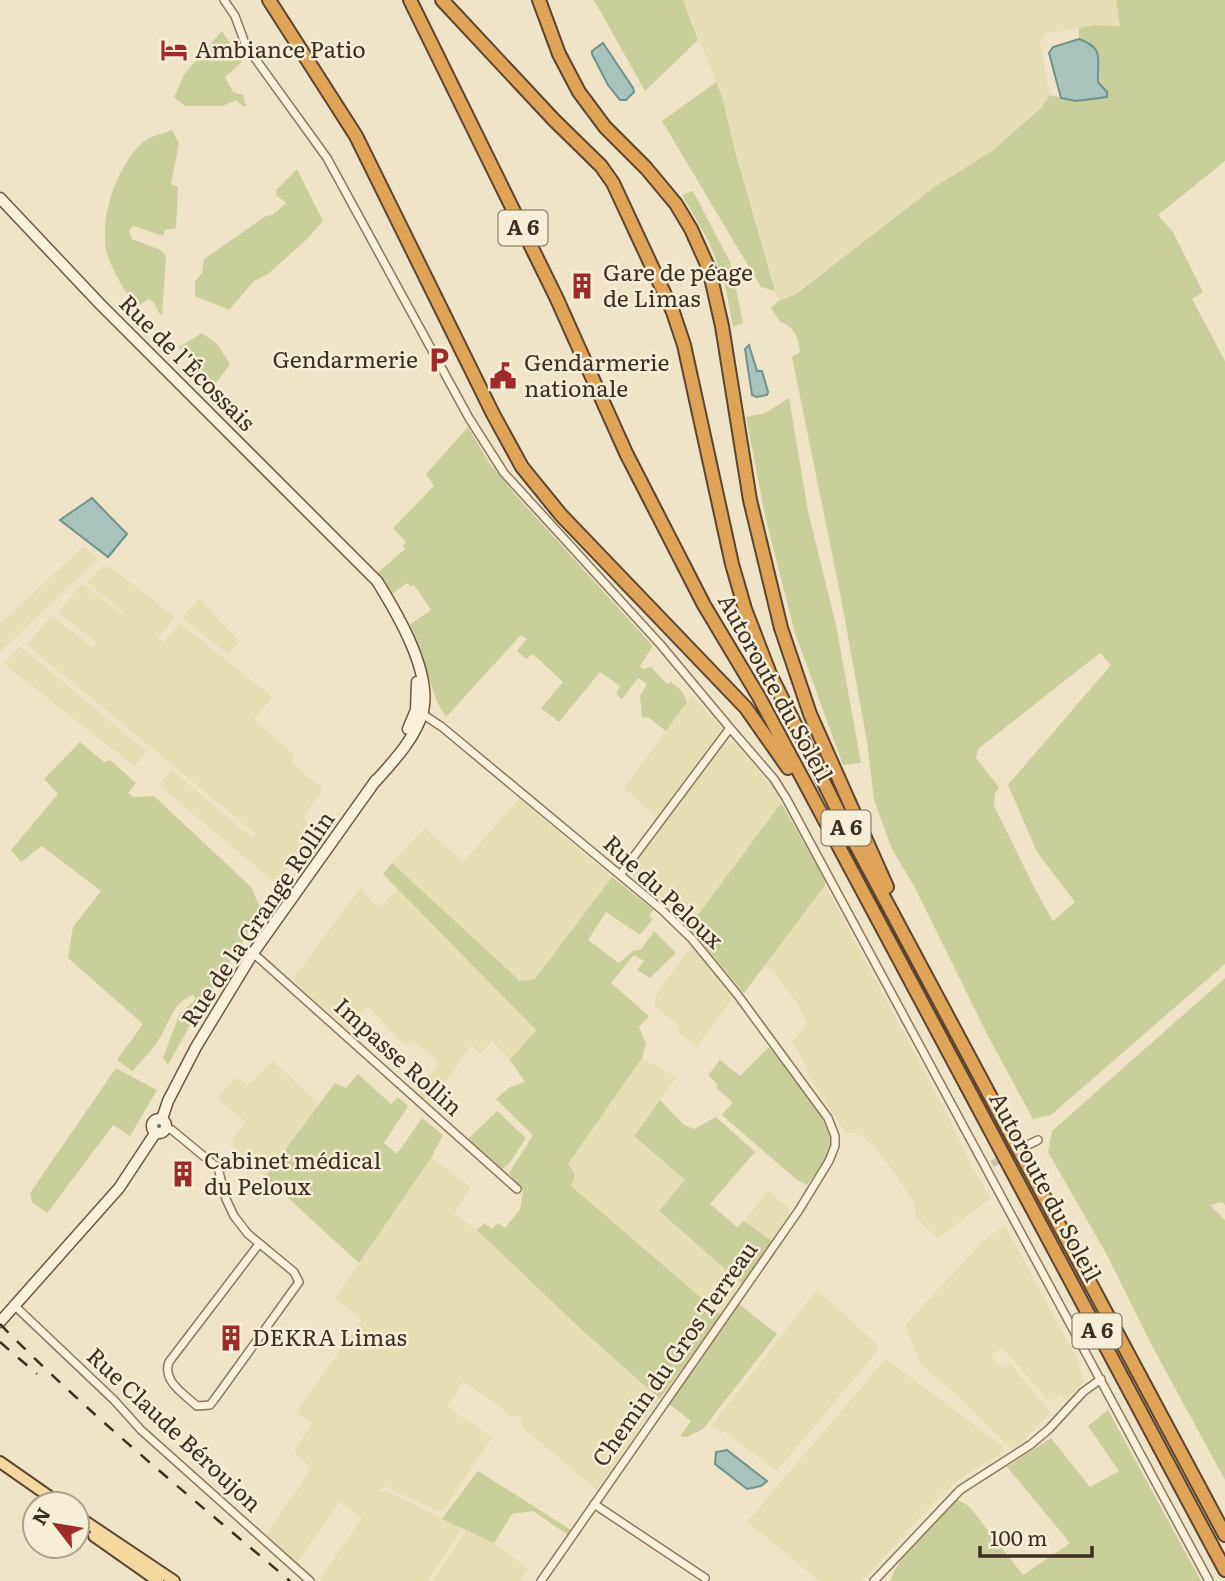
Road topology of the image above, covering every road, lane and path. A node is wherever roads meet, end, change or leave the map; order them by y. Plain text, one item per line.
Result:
1 (225, 0) edge
2 (269, 0) edge
3 (411, 0) edge
4 (442, 0) edge
5 (539, 0) edge
6 (0, 198) edge
7 (419, 711) junction
8 (730, 728) junction
9 (620, 875) junction
10 (253, 953) junction
11 (920, 962) junction
12 (924, 1006) junction
13 (161, 1126) junction
14 (1038, 1140) dead end
15 (1030, 1144) tunnel mouth
16 (835, 1146) joint
17 (517, 1189) dead end
18 (259, 1244) junction
19 (15, 1305) junction
20 (3, 1318) edge
21 (1097, 1381) junction
22 (0, 1462) edge
23 (0, 1471) edge
24 (28, 1490) edge
25 (40, 1490) edge
26 (594, 1504) junction
27 (91, 1525) edge
28 (91, 1534) edge
29 (1225, 1535) edge
30 (1225, 1570) edge
31 (705, 1578) dead end
32 (158, 1581) edge
33 (174, 1581) edge
34 (310, 1581) edge
35 (541, 1581) edge
36 (874, 1581) edge
37 (1209, 1581) edge

1 - 8 street
2 - 12 highway
3 - 12 highway, Autoroute du Soleil / A 6
4 - 11 highway, Autoroute du Soleil / A 6
5 - 11 highway
6 - 7 main road, Rue de l'Écossais
7 - 9 street, Rue du Peloux
7 - 10 main road, Rue de la Grange Rollin
8 - 9 street
8 - 21 street
9 - 16 street, Rue du Peloux
10 - 13 main road, Rue de la Grange Rollin
10 - 17 street, Impasse Rollin
11 - 29 highway, Autoroute du Soleil / A 6
12 - 30 highway, Autoroute du Soleil / A 6
13 - 18 street
13 - 19 main road, Rue de la Grange Rollin
14 - 15 street
16 - 26 street, Chemin du Gros Terreau
18 - 18 street
19 - 20 main road, Rue de la Grange Rollin
19 - 34 street, Rue Claude Béroujon
21 - 36 street
21 - 37 street
22 - 25 main road
23 - 24 main road
26 - 31 street
26 - 35 street, Chemin du Gros Terreau
27 - 33 main road
28 - 32 main road

